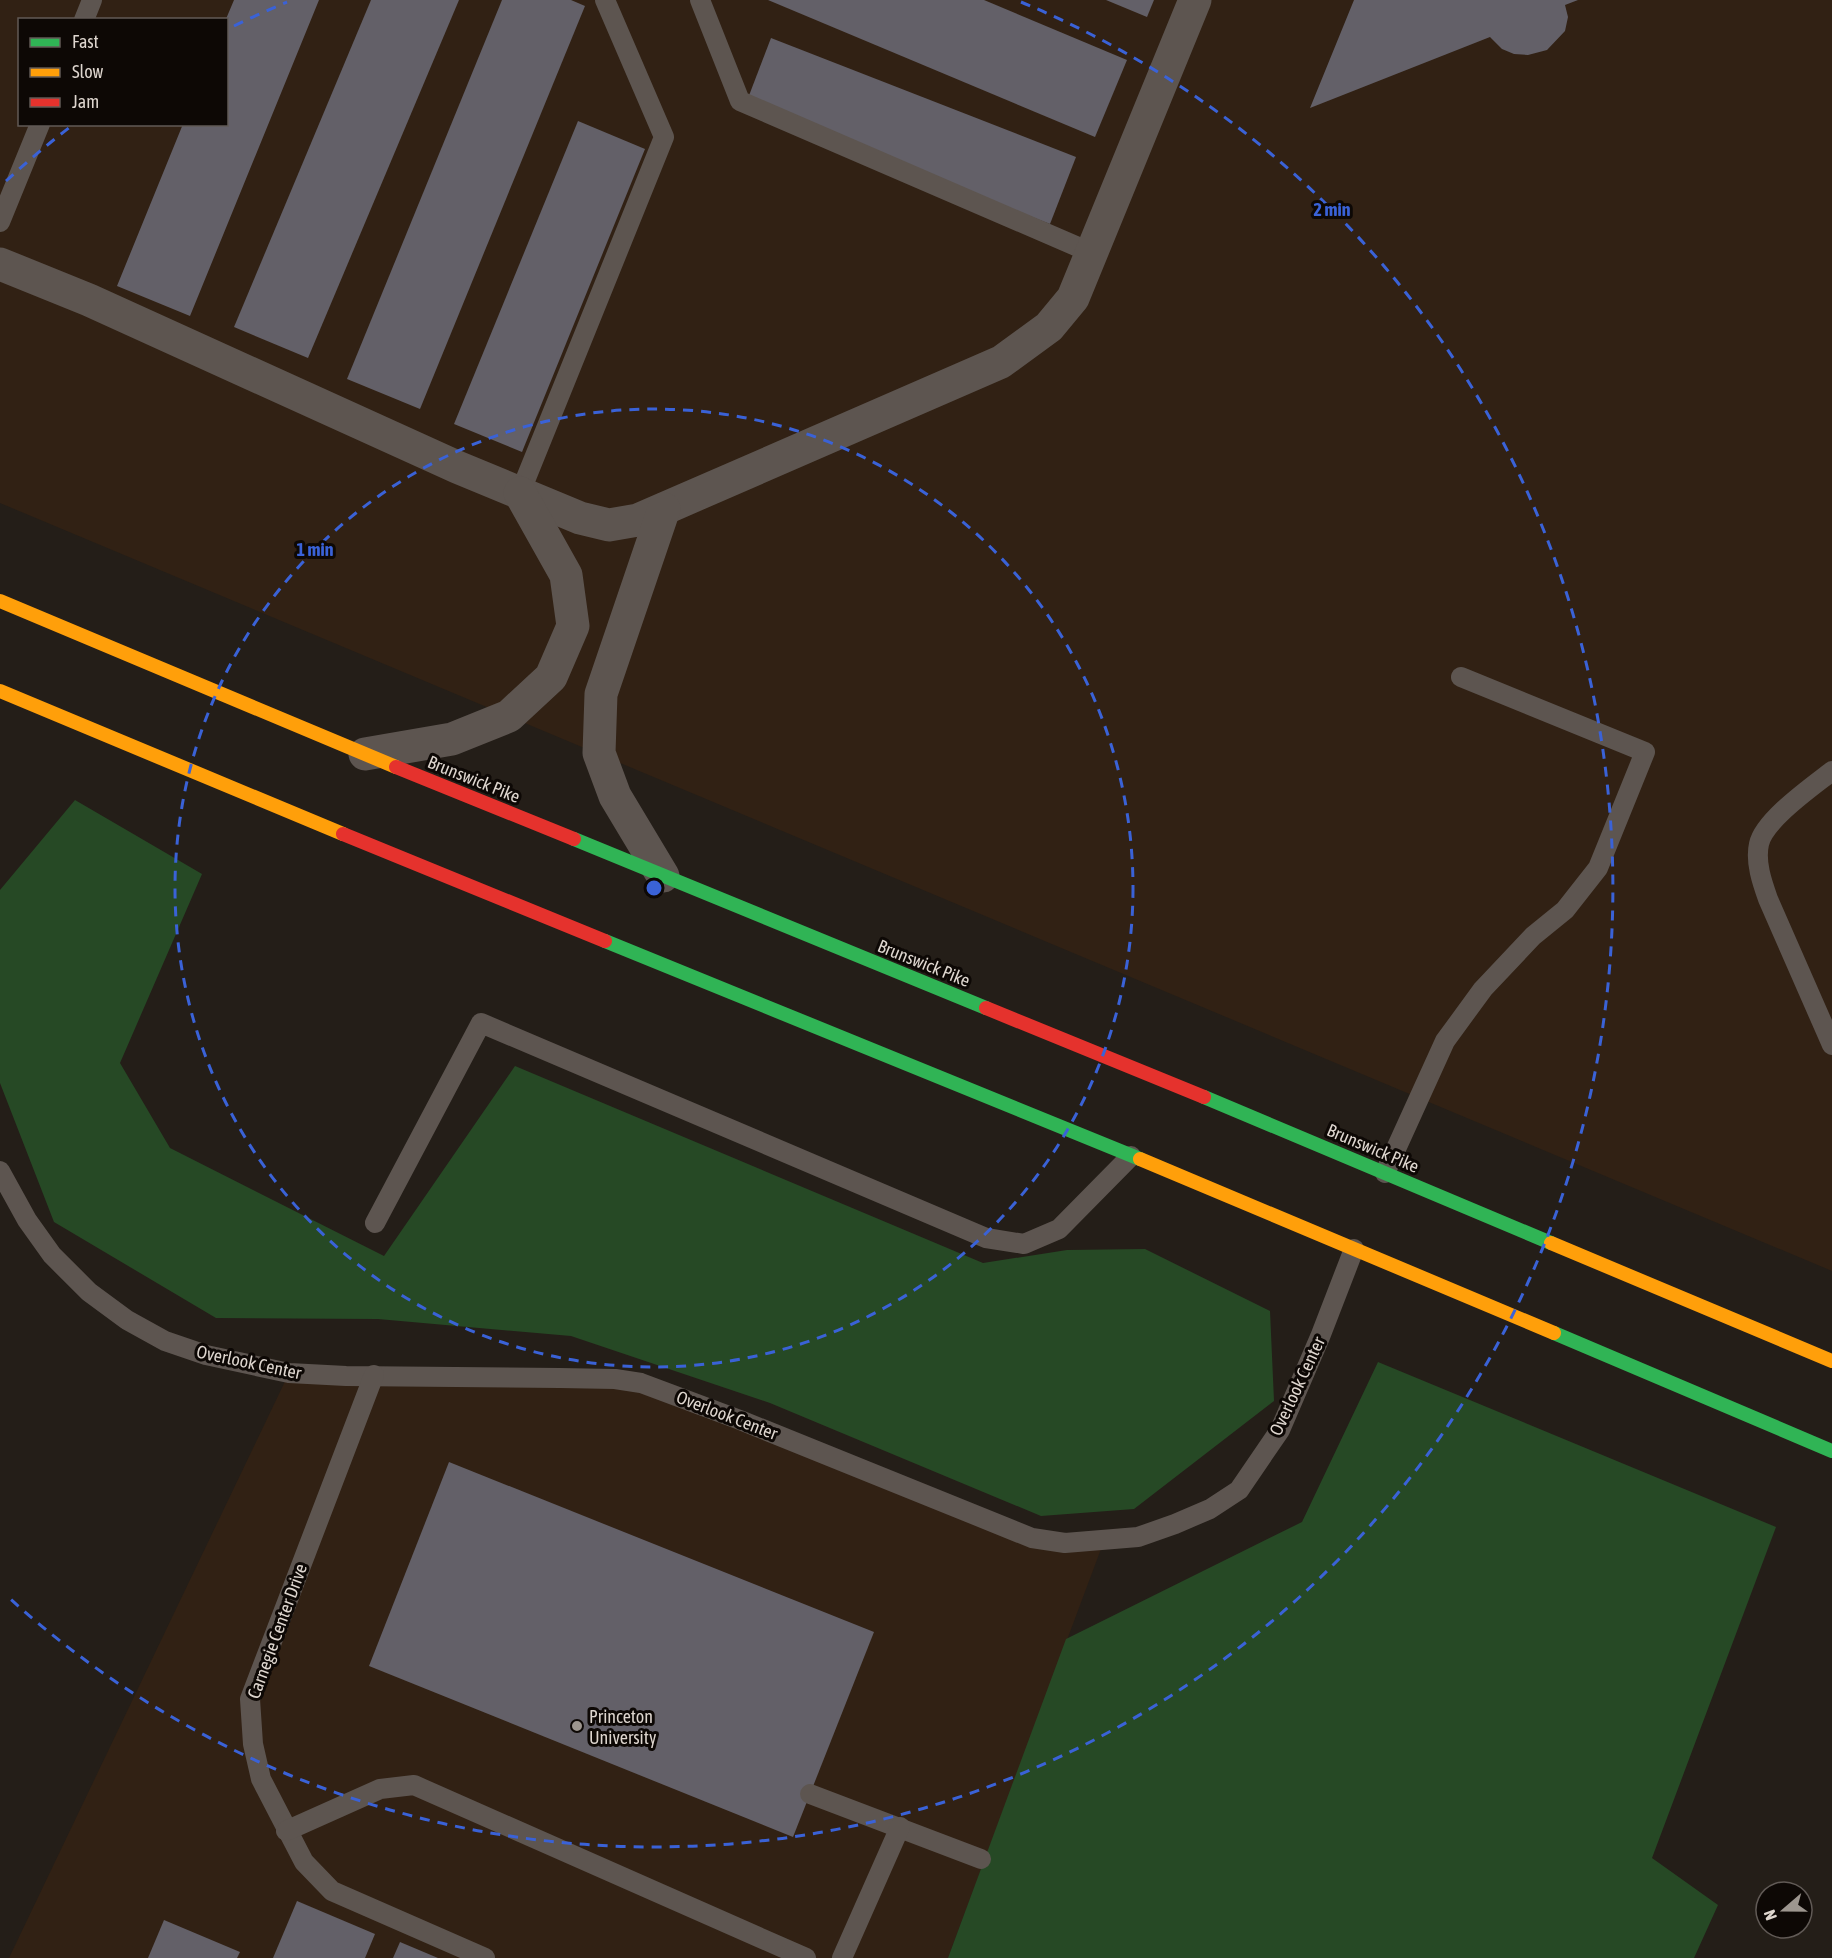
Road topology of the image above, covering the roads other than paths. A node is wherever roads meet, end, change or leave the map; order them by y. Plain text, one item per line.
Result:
1 (92, 0) edge
2 (605, 0) edge
3 (700, 0) edge
4 (1195, 0) edge
5 (85, 18) edge
6 (39, 126) edge
7 (0, 222) edge
8 (1092, 253) junction
9 (0, 264) edge
10 (519, 493) junction
11 (664, 509) junction
12 (0, 601) edge
13 (1461, 678) dead end
14 (0, 692) edge
15 (365, 754) junction
16 (1832, 771) edge
17 (663, 876) junction
18 (1832, 1045) edge
19 (1131, 1156) junction
20 (0, 1171) edge
21 (1385, 1173) junction
22 (375, 1223) dead end
23 (1354, 1250) junction
24 (1832, 1361) edge
25 (374, 1375) junction
26 (1832, 1451) edge
27 (810, 1794) dead end
28 (900, 1827) junction
29 (286, 1831) junction
30 (981, 1859) dead end
31 (484, 1958) edge
32 (806, 1958) edge
33 (842, 1958) edge

1 - 5 lane
2 - 10 lane
3 - 8 lane
4 - 8 street
6 - 7 lane
8 - 11 street
9 - 10 street
10 - 11 street
10 - 15 street
11 - 17 street
12 - 15 highway, Brunswick Pike
13 - 21 lane
14 - 19 highway
15 - 17 highway, Brunswick Pike
16 - 18 lane
17 - 21 highway, Brunswick Pike
19 - 22 lane
19 - 23 highway
20 - 25 lane, Overlook Center
21 - 24 highway, Brunswick Pike
23 - 25 lane, Overlook Center
23 - 26 highway
25 - 29 lane, Carnegie Center Drive
27 - 28 lane
28 - 30 lane
28 - 33 lane
29 - 31 lane, Carnegie Center Drive
29 - 32 lane

